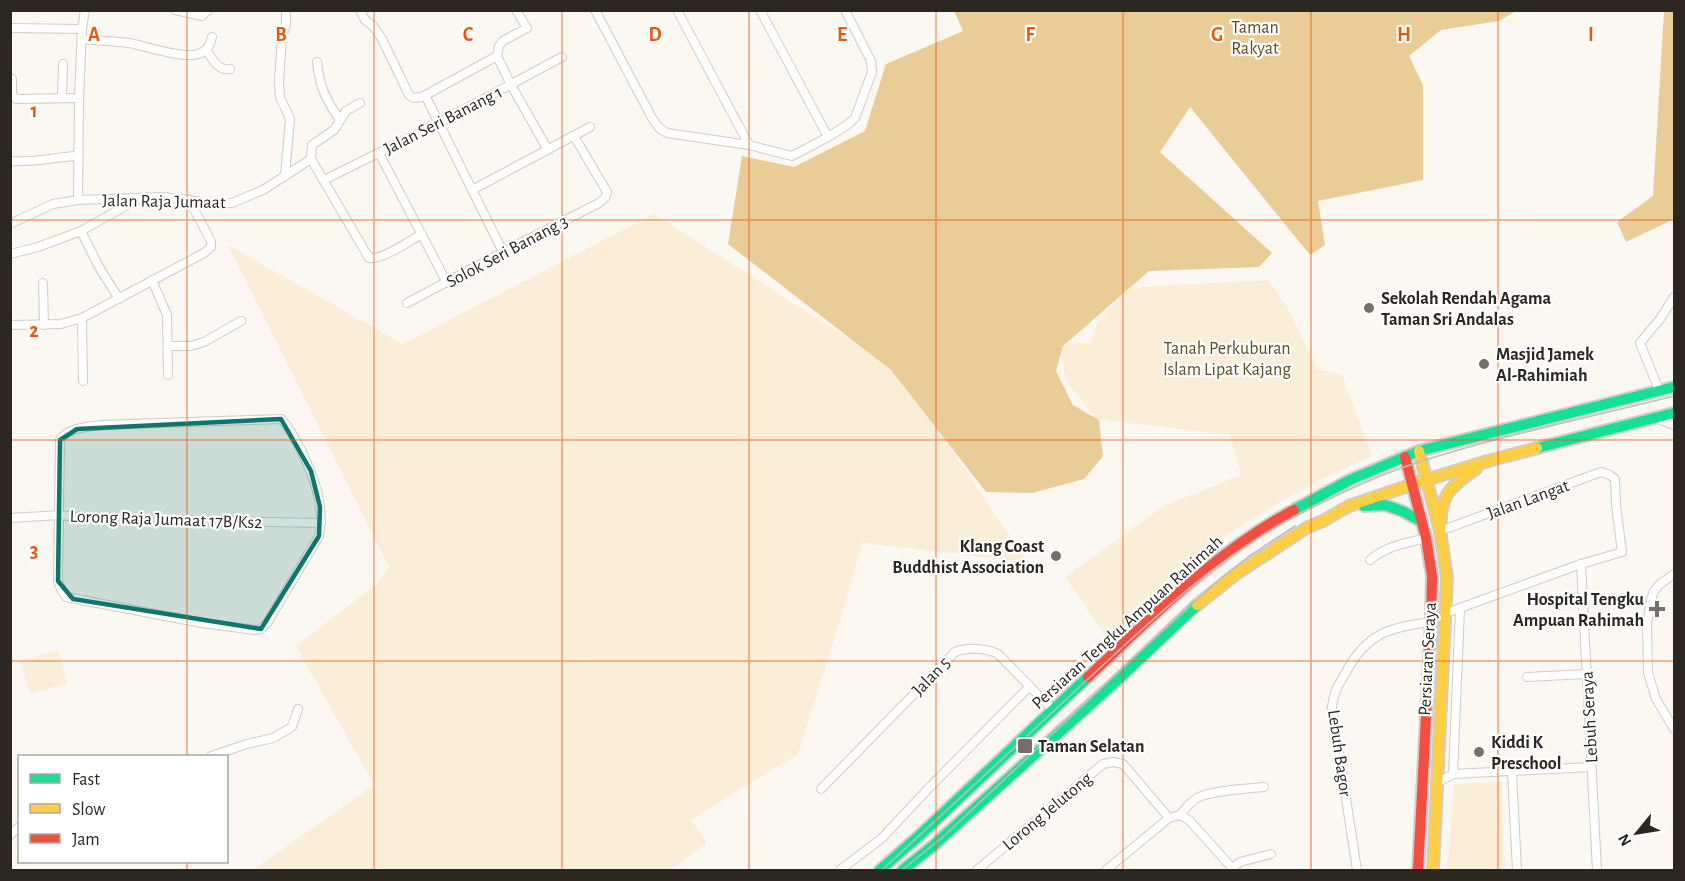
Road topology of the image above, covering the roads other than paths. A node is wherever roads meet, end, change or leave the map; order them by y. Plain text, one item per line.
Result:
1 (85, 10) edge
2 (175, 10) edge
3 (209, 10) edge
4 (360, 10) edge
5 (516, 10) edge
6 (595, 10) edge
7 (678, 10) edge
8 (760, 10) edge
9 (844, 10) edge
10 (286, 11) edge
11 (10, 28) edge
12 (82, 29) junction
13 (212, 37) dead end
14 (82, 39) junction
15 (206, 50) junction
16 (497, 56) junction
17 (562, 57) dead end
18 (316, 62) dead end
19 (63, 64) dead end
20 (230, 69) dead end
21 (12, 79) dead end
22 (511, 84) junction
23 (425, 95) junction
24 (70, 98) junction
25 (360, 104) dead end
26 (340, 120) junction
27 (439, 123) junction
28 (590, 127) dead end
29 (574, 136) junction
30 (828, 137) junction
31 (749, 145) junction
32 (548, 150) junction
33 (379, 153) junction
34 (74, 157) junction
35 (311, 159) junction
36 (10, 161) edge
37 (285, 176) junction
38 (324, 180) junction
39 (472, 190) junction
40 (139, 199) junction
41 (78, 200) junction
42 (189, 200) junction
43 (10, 224) edge
44 (81, 231) junction
45 (422, 234) junction
46 (503, 252) junction
47 (10, 254) edge
48 (152, 280) junction
49 (447, 282) junction
50 (43, 283) dead end
51 (1674, 297) edge
52 (119, 299) junction
53 (407, 303) dead end
54 (82, 318) junction
55 (241, 321) dead end
56 (10, 325) edge
57 (44, 325) junction
58 (168, 346) junction
59 (168, 375) dead end
60 (83, 381) dead end
61 (1674, 387) edge
62 (1659, 390) junction
63 (1674, 413) edge
64 (1657, 418) junction
65 (1674, 424) edge
66 (1419, 451) junction
67 (1404, 457) junction
68 (1488, 461) junction
69 (1426, 480) junction
70 (1411, 485) junction
71 (1349, 506) junction
72 (60, 515) junction
73 (10, 518) edge
74 (1421, 521) junction
75 (321, 524) junction
76 (1440, 531) junction
77 (1426, 538) junction
78 (1370, 560) dead end
79 (1581, 564) junction
80 (1674, 574) edge
81 (1460, 609) junction
82 (1446, 613) junction
83 (1431, 622) junction
84 (1587, 674) junction
85 (1527, 677) dead end
86 (1030, 686) junction
87 (1428, 693) junction
88 (1442, 694) junction
89 (298, 709) dead end
90 (1053, 710) junction
91 (1674, 729) edge
92 (214, 755) edge
93 (1438, 765) junction
94 (1592, 767) junction
95 (1512, 771) junction
96 (1453, 774) junction
97 (1437, 783) junction
98 (1264, 787) dead end
99 (821, 789) dead end
100 (1180, 815) junction
101 (1169, 818) junction
102 (1271, 854) dead end
103 (840, 870) edge
104 (880, 870) edge
105 (903, 870) edge
106 (977, 870) edge
107 (1106, 870) edge
108 (1231, 870) edge
109 (1357, 870) edge
110 (1418, 870) edge
111 (1433, 870) edge
112 (1517, 870) edge
113 (1597, 870) edge

1 - 12 street
2 - 3 street
4 - 23 street
5 - 16 street
6 - 31 street
7 - 31 street
8 - 30 street
9 - 30 street
10 - 37 street
11 - 12 street
12 - 14 street
13 - 15 street
14 - 15 street
14 - 24 street
15 - 20 street
16 - 22 street
16 - 23 street
17 - 22 street, Jalan Seri Banang 1
18 - 26 street
19 - 24 street
21 - 24 street
22 - 27 street, Jalan Seri Banang 1
22 - 32 street
23 - 27 street
24 - 34 street
25 - 26 street
26 - 35 street
27 - 33 street, Jalan Seri Banang 1
27 - 39 street
28 - 29 street
29 - 32 street
29 - 46 street, Solok Seri Banang 3
30 - 31 street
32 - 39 street
33 - 38 street, Jalan Seri Banang 1
33 - 45 street
34 - 36 street
34 - 41 street
35 - 37 street, Jalan Raja Jumaat
35 - 38 street
37 - 42 street, Jalan Raja Jumaat
38 - 45 street
39 - 46 street
40 - 41 street, Jalan Raja Jumaat
40 - 42 street, Jalan Raja Jumaat
40 - 44 street, Jalan Raja Jumaat
41 - 43 street, Jalan Raja Jumaat
42 - 48 street
44 - 47 street, Jalan Raja Jumaat
44 - 52 street
45 - 49 street
46 - 49 street, Solok Seri Banang 3
48 - 52 street
48 - 58 street
49 - 53 street, Solok Seri Banang 3
50 - 57 street
51 - 62 street
52 - 54 street
54 - 57 street
54 - 60 street
55 - 58 street
56 - 57 street
58 - 59 street
61 - 62 main road, Persiaran Tengku Ampuan Rahimah
62 - 66 main road, Persiaran Tengku Ampuan Rahimah
63 - 64 main road, Persiaran Tengku Ampuan Rahimah
64 - 65 street
64 - 68 main road, Persiaran Tengku Ampuan Rahimah
66 - 67 main road, Persiaran Tengku Ampuan Rahimah
66 - 69 main road, Persiaran Seraya
67 - 70 main road, Persiaran Seraya
67 - 90 main road, Persiaran Tengku Ampuan Rahimah
68 - 69 main road, Persiaran Tengku Ampuan Rahimah
68 - 76 main road
69 - 70 main road, Persiaran Tengku Ampuan Rahimah
69 - 76 main road, Persiaran Seraya
70 - 71 main road, Persiaran Tengku Ampuan Rahimah
70 - 74 main road, Persiaran Seraya
71 - 74 main road
71 - 105 main road, Persiaran Tengku Ampuan Rahimah
72 - 73 street, Lorong Raja Jumaat 17B/Ks2
72 - 75 street, Lorong Raja Jumaat 17B/Ks2
72 - 75 street
72 - 75 street
74 - 77 main road, Persiaran Seraya
76 - 79 street, Jalan Langat
76 - 82 main road, Persiaran Seraya
77 - 78 street
77 - 83 main road, Persiaran Seraya
79 - 81 street
79 - 84 street, Lebuh Seraya
80 - 91 street
81 - 82 street
81 - 96 street, Persiaran Seraya
82 - 88 main road, Persiaran Seraya
83 - 87 main road, Persiaran Seraya
83 - 109 street, Lebuh Bagor
84 - 85 street
84 - 94 street, Lebuh Seraya
86 - 90 street, Jalan 5
86 - 99 street, Jalan 5
86 - 103 street
87 - 88 main road
87 - 110 main road, Persiaran Seraya
88 - 93 main road, Persiaran Seraya
89 - 92 street
90 - 104 main road, Persiaran Tengku Ampuan Rahimah
93 - 96 street
93 - 97 main road, Persiaran Seraya
94 - 95 street
94 - 113 street, Lebuh Seraya
95 - 96 street
95 - 112 street
96 - 97 street
97 - 111 main road, Persiaran Seraya
98 - 100 street
100 - 101 street
100 - 108 street
101 - 106 street, Lorong Jelutong
101 - 107 street
102 - 108 street

